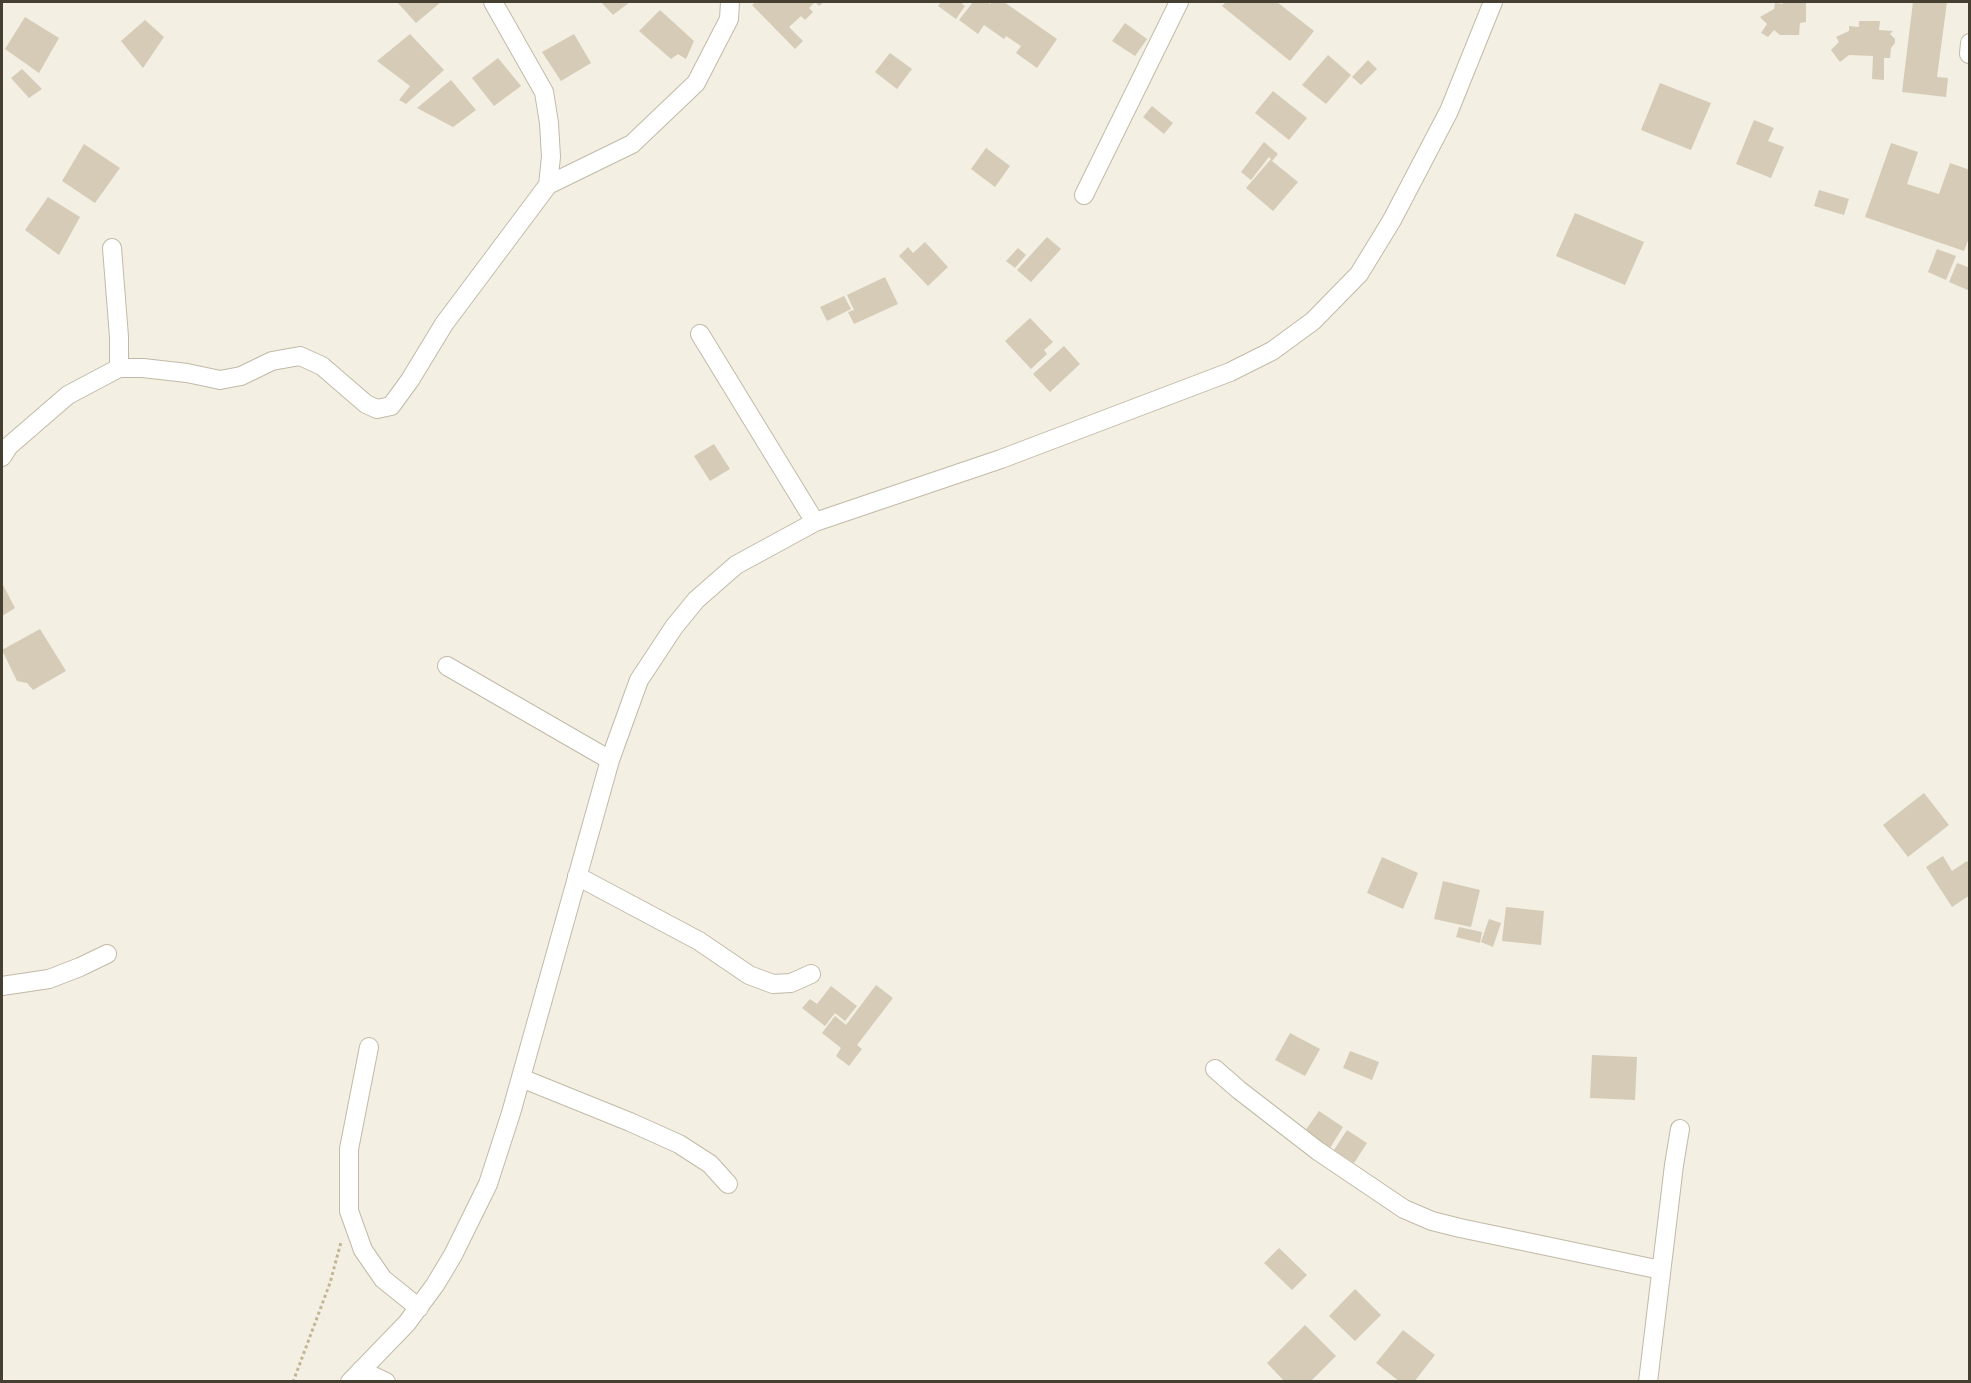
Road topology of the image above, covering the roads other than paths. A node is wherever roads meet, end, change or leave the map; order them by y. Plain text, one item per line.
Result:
1 (493, 2) edge
2 (730, 2) edge
3 (1179, 2) edge
4 (1493, 2) edge
5 (1970, 43) edge
6 (1969, 54) edge
7 (548, 185) junction
8 (1084, 195) dead end
9 (112, 248) dead end
10 (700, 334) dead end
11 (119, 368) junction
12 (2, 457) edge
13 (815, 522) junction
14 (447, 666) dead end
15 (610, 760) junction
16 (577, 876) junction
17 (107, 954) dead end
18 (811, 974) dead end
19 (2, 986) edge
20 (369, 1047) dead end
21 (1215, 1069) dead end
22 (521, 1078) junction
23 (1680, 1129) dead end
24 (728, 1184) dead end
25 (1661, 1270) junction
26 (419, 1308) junction
27 (355, 1376) edge
28 (386, 1382) edge
29 (1648, 1382) edge

1 - 7 street
2 - 7 street
3 - 8 street
4 - 13 street
5 - 6 street
7 - 11 street
9 - 11 street
10 - 13 street
11 - 12 street
13 - 15 street
14 - 15 street
15 - 16 street
16 - 18 street
16 - 22 street
17 - 19 street
20 - 26 street
21 - 25 street
22 - 24 street
22 - 26 street
23 - 25 street
25 - 29 street
26 - 27 street
27 - 28 street

